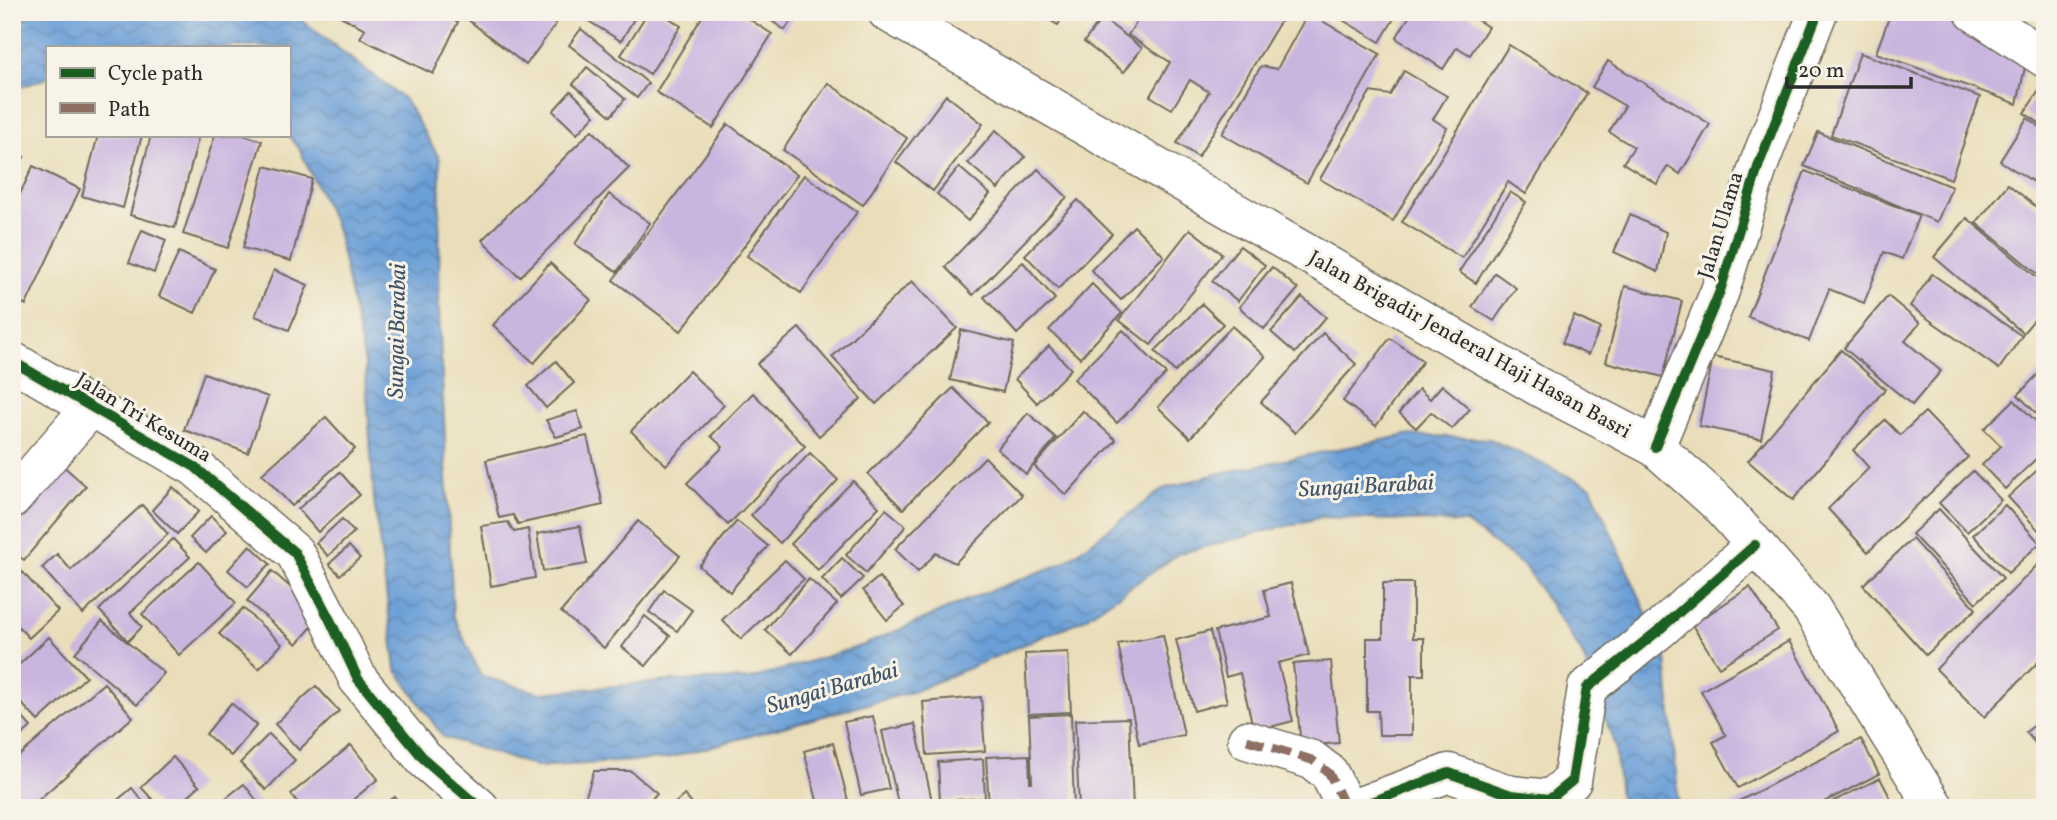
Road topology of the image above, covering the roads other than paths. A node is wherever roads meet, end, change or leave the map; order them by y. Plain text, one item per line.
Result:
1 (887, 12) edge
2 (1818, 12) edge
3 (1975, 12) edge
4 (2045, 58) edge
5 (12, 361) edge
6 (91, 407) junction
7 (1655, 447) junction
8 (12, 499) edge
9 (1755, 545) junction
10 (1247, 740) dead end
11 (480, 808) edge
12 (1346, 808) edge
13 (1355, 808) edge
14 (1935, 808) edge

1 - 7 street, Jalan Brigadir Jenderal Haji Hasan Basri
2 - 7 street, Jalan Ulama
3 - 4 street
5 - 6 street, Jalan Tri Kesuma
6 - 8 street
6 - 11 street, Jalan Tri Kesuma
7 - 9 street, Jalan Brigadir Jenderal Haji Hasan Basri
9 - 13 street
9 - 14 street, Jalan Brigadir Jenderal Haji Hasan Basri
10 - 12 street

